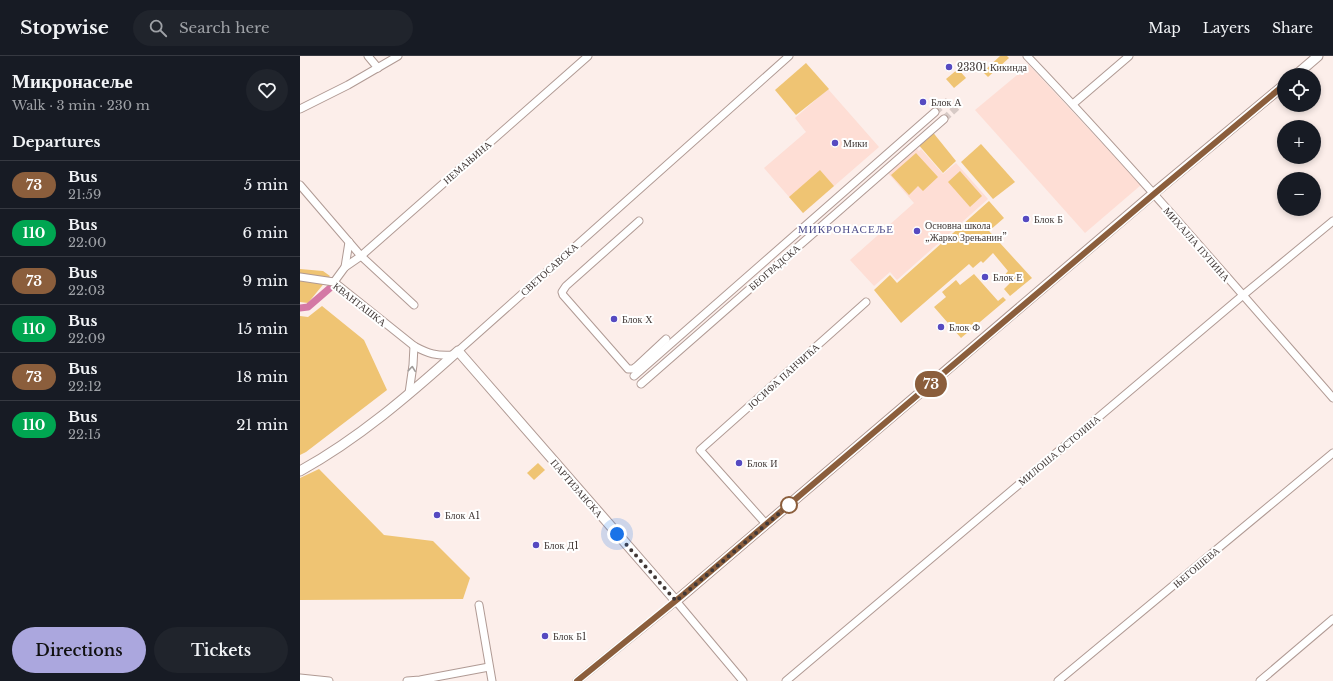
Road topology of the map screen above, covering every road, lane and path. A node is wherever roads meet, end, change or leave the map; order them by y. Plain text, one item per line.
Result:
1 (368, 56) edge
2 (398, 56) edge
3 (588, 56) edge
4 (789, 56) edge
5 (1028, 56) edge
6 (1129, 56) edge
7 (1318, 56) edge
8 (378, 68) junction
9 (1304, 68) edge
10 (1277, 91) edge
11 (1073, 104) junction
12 (300, 109) edge
13 (935, 112) tunnel mouth
14 (944, 119) tunnel mouth
15 (300, 185) edge
16 (1154, 194) junction
17 (639, 221) dead end
18 (1333, 221) edge
19 (349, 242) junction
20 (361, 256) junction
21 (345, 267) junction
22 (300, 277) edge
23 (334, 282) junction
24 (1242, 296) junction
25 (866, 302) dead end
26 (414, 305) dead end
27 (666, 339) dead end
28 (414, 346) junction
29 (455, 353) junction
30 (634, 376) dead end
31 (641, 384) dead end
32 (409, 393) junction
33 (1333, 398) edge
34 (1333, 453) edge
35 (300, 471) edge
36 (766, 524) junction
37 (676, 601) junction
38 (479, 605) dead end
39 (1333, 619) edge
40 (489, 667) junction
41 (300, 678) edge
42 (329, 681) edge
43 (407, 681) edge
44 (492, 681) edge
45 (577, 681) edge
46 (743, 681) edge
47 (786, 681) edge
48 (1058, 681) edge
49 (1260, 681) edge

1 - 8 street
2 - 8 street
3 - 20 street, НЕМАЊИНА
4 - 29 street, СВЕТОСАВСКА
5 - 11 street, МИХАЈЛА ПУПИНА
6 - 11 street
7 - 9 main road
8 - 12 street
10 - 16 main road
11 - 16 street, МИХАЈЛА ПУПИНА
13 - 30 street, БЕОГРАДСКА
14 - 31 street, БЕОГРАДСКА
15 - 19 street
16 - 24 street, МИХАЈЛА ПУПИНА
16 - 36 main road
17 - 27 street
18 - 24 street, МИЛОША ОСТОЈИНА
19 - 20 street
19 - 21 street, НЕМАЊИНА
20 - 21 street, НЕМАЊИНА
20 - 26 street
21 - 23 street, НЕМАЊИНА
22 - 23 street, КВАНТАШКА
23 - 28 street, КВАНТАШКА
24 - 33 street, МИХАЈЛА ПУПИНА
24 - 47 street, МИЛОША ОСТОЈИНА
25 - 36 street, ЈОСИФА ПАНЧИЋА
28 - 29 street, КВАНТАШКА
32 -> 28 street
29 - 32 main road, СВЕТОСАВСКА
29 - 37 main road, ПАРТИЗАНСКА
32 - 35 main road, СВЕТОСАВСКА
34 - 48 street, ЊЕГОШЕВА
36 - 37 main road
37 - 45 street
37 - 46 street, ПАРТИЗАНСКА
38 - 40 street
39 - 49 street
40 - 43 street
40 - 44 street
41 - 42 street

